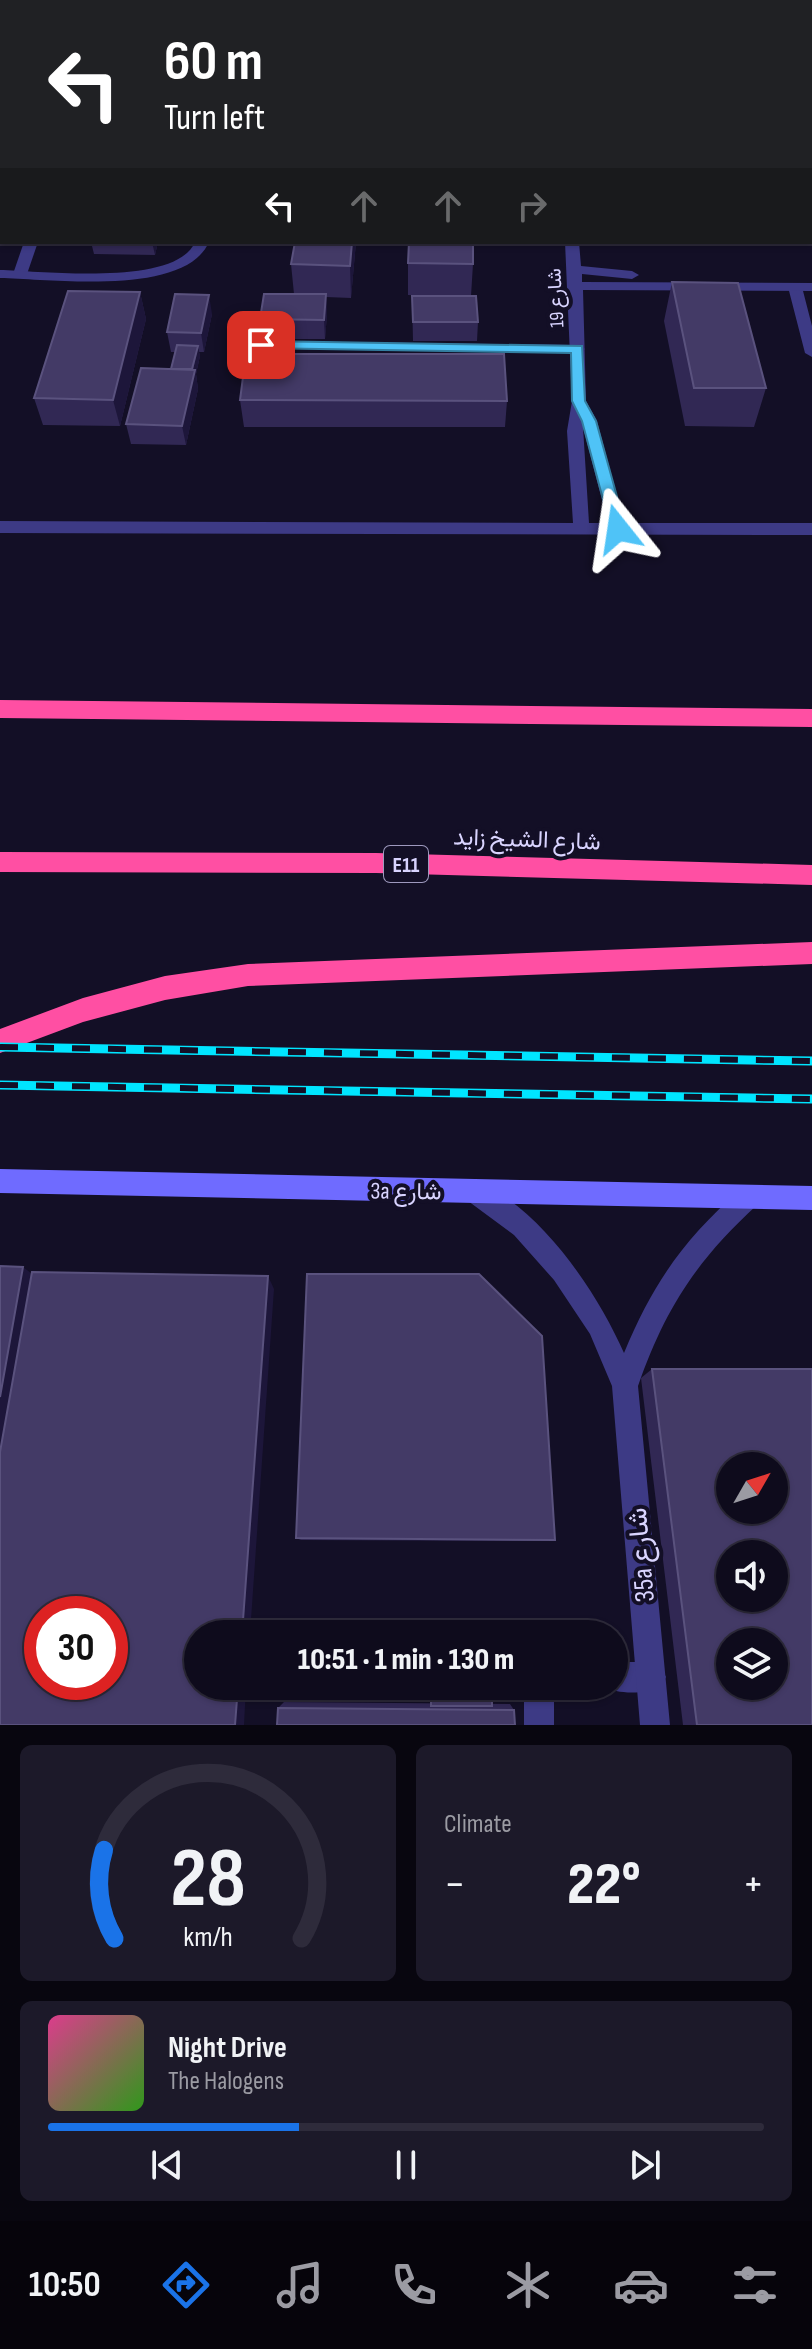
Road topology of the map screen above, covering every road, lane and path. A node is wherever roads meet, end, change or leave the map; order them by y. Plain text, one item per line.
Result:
1 (30, 244) edge
2 (201, 244) edge
3 (572, 244) edge
4 (574, 269) junction
5 (0, 274) edge
6 (20, 274) junction
7 (711, 285) junction
8 (576, 286) junction
9 (795, 287) junction
10 (812, 287) edge
11 (261, 345) dead end
12 (578, 349) junction
13 (812, 353) edge
14 (579, 401) junction
15 (0, 527) edge
16 (581, 528) junction
17 (618, 529) junction
18 (812, 529) edge
19 (0, 709) edge
20 (812, 718) edge
21 (0, 862) edge
22 (812, 875) edge
23 (812, 953) edge
24 (0, 1041) edge
25 (0, 1181) edge
26 (476, 1193) junction
27 (749, 1197) junction
28 (812, 1198) edge
29 (625, 1386) junction
30 (628, 1677) edge
31 (651, 1677) junction
32 (539, 1700) edge
33 (539, 1725) edge
34 (655, 1725) edge

1 - 6 street
2 - 6 street
3 - 4 street, شارع 19
4 - 7 street
4 - 8 street, شارع 19
5 - 6 street
7 - 8 street
7 - 9 street
8 - 12 street, شارع 19
9 - 10 street
9 - 13 street
11 - 12 street
12 - 14 street, شارع 19
14 - 16 street, شارع 19
14 - 17 street, شارع 19
15 - 16 street
16 - 17 street
17 - 18 street
19 - 20 highway
21 - 22 highway, شارع الشيخ زايد / E11
23 - 24 highway
25 - 26 street, 3a شارع
26 - 27 street, 3a شارع
26 - 29 street, 35a شارع
27 - 28 street, 3a شارع
27 - 29 street, 35a شارع
29 - 31 street, 35a شارع
30 - 31 street
31 - 34 street, 35a شارع
32 - 33 street

